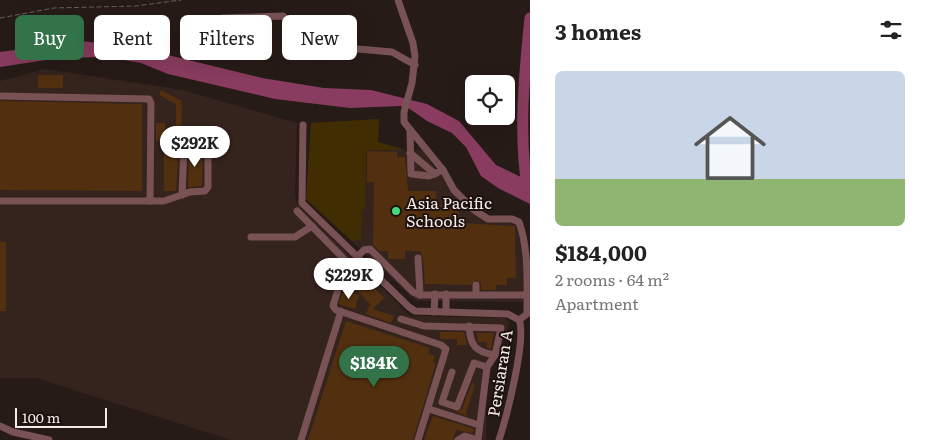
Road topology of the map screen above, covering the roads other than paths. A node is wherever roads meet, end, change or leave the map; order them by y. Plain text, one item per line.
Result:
1 (398, 0) edge
2 (272, 16) edge
3 (415, 65) junction
4 (0, 96) edge
5 (303, 124) dead end
6 (410, 130) junction
7 (410, 153) junction
8 (443, 170) junction
9 (435, 174) junction
10 (182, 195) junction
11 (0, 201) edge
12 (150, 202) junction
13 (297, 211) dead end
14 (312, 226) junction
15 (251, 237) dead end
16 (358, 256) junction
17 (418, 258) dead end
18 (396, 276) junction
19 (387, 285) junction
20 (476, 285) dead end
21 (435, 294) junction
22 (446, 294) junction
23 (476, 294) junction
24 (527, 295) junction
25 (420, 296) junction
26 (341, 311) junction
27 (434, 312) junction
28 (446, 312) junction
29 (402, 319) dead end
30 (519, 320) junction
31 (469, 326) junction
32 (495, 355) junction
33 (487, 367) junction
34 (452, 372) dead end
35 (429, 409) junction
36 (479, 425) junction
37 (0, 426) edge
38 (49, 440) edge
39 (301, 440) edge
40 (418, 440) edge
41 (458, 440) edge
42 (478, 440) edge
43 (499, 440) edge

1 - 3 lane
2 - 3 lane
3 - 6 lane
4 - 12 lane
5 - 16 lane, Persiaran A
6 - 7 lane
6 - 8 lane
7 - 9 lane
7 - 9 lane
8 - 9 lane
8 - 24 lane
10 - 10 lane
10 - 12 lane
11 - 12 lane
13 - 14 lane
14 - 15 lane
14 - 26 lane
16 - 18 lane
16 - 19 lane, Persiaran A
17 - 25 lane
18 - 19 lane
18 - 25 lane
19 - 27 lane, Persiaran A
20 - 23 lane
21 - 22 lane
21 - 25 lane
21 - 27 lane
22 - 23 lane
22 - 28 lane
23 - 24 lane
24 - 30 lane
26 - 35 lane
26 - 39 lane
27 - 28 lane, Persiaran A
28 - 30 lane, Persiaran A
29 - 31 lane
30 - 43 lane, Persiaran A
31 - 32 lane
31 - 32 lane
32 - 33 lane
33 - 34 lane
33 - 36 lane
35 - 36 lane
35 - 40 lane
36 - 42 lane
37 - 38 lane
41 - 42 lane

